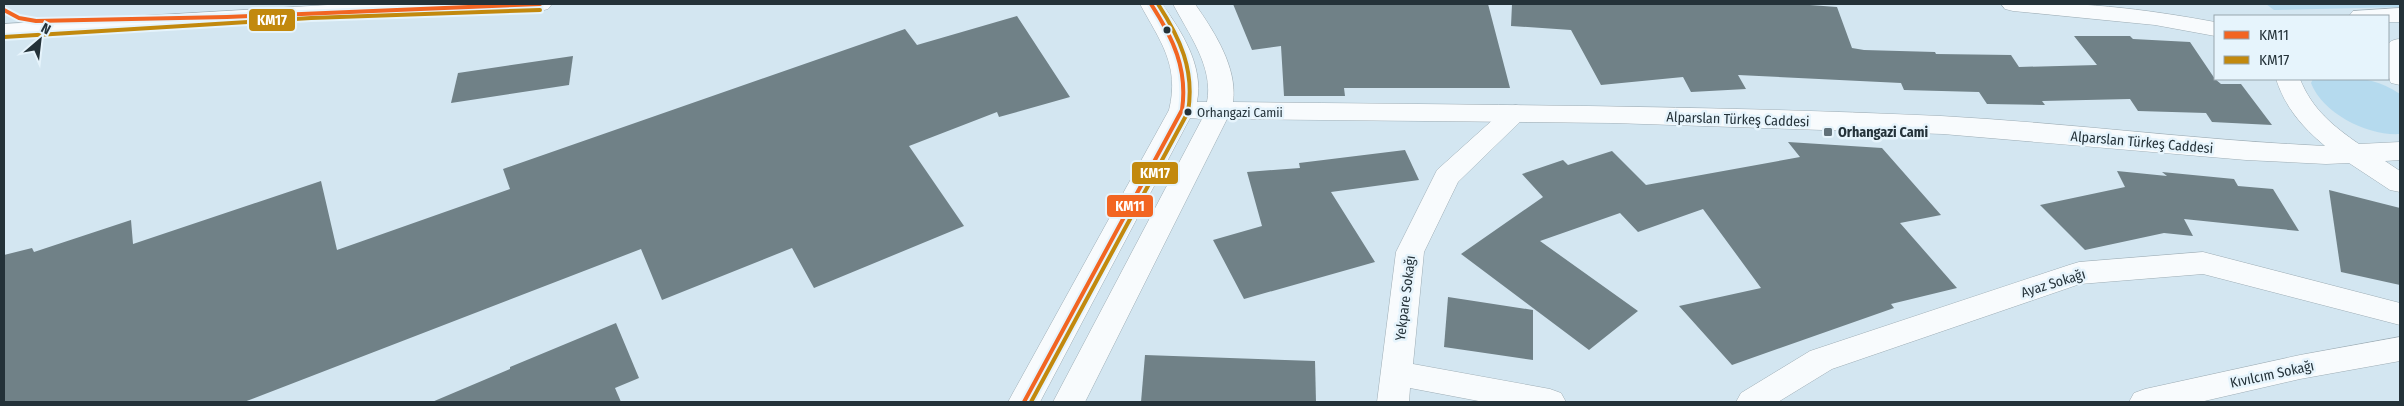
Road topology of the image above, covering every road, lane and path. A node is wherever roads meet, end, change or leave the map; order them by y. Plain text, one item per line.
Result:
1 (540, 4) edge
2 (1184, 4) edge
3 (2013, 4) edge
4 (1159, 9) edge
5 (5, 18) edge
6 (2155, 18) junction
7 (2214, 19) edge
8 (2214, 29) edge
9 (2400, 46) edge
10 (2396, 73) edge
11 (2288, 80) edge
12 (1182, 110) junction
13 (1217, 111) junction
14 (1516, 113) junction
15 (2400, 152) edge
16 (2353, 153) junction
17 (2400, 183) edge
18 (2400, 314) edge
19 (2400, 350) edge
20 (1394, 388) edge
21 (1024, 402) edge
22 (1069, 402) edge
23 (1550, 402) edge
24 (1752, 402) edge
25 (2146, 402) edge

1 - 5 street
2 - 13 street
3 - 6 street
4 - 12 street
6 - 7 street
6 - 8 street
9 - 10 street
11 - 16 street
12 - 13 street, Alparslan Türkeş Caddesi
12 - 21 street
13 - 14 street, Alparslan Türkeş Caddesi
13 - 22 street
14 - 16 street, Alparslan Türkeş Caddesi
14 - 20 street, Yekpare Sokağı
15 - 16 street, Alparslan Türkeş Caddesi
16 - 17 street
18 - 24 street, Ayaz Sokağı
19 - 25 street, Kıvılcım Sokağı
20 - 23 street

